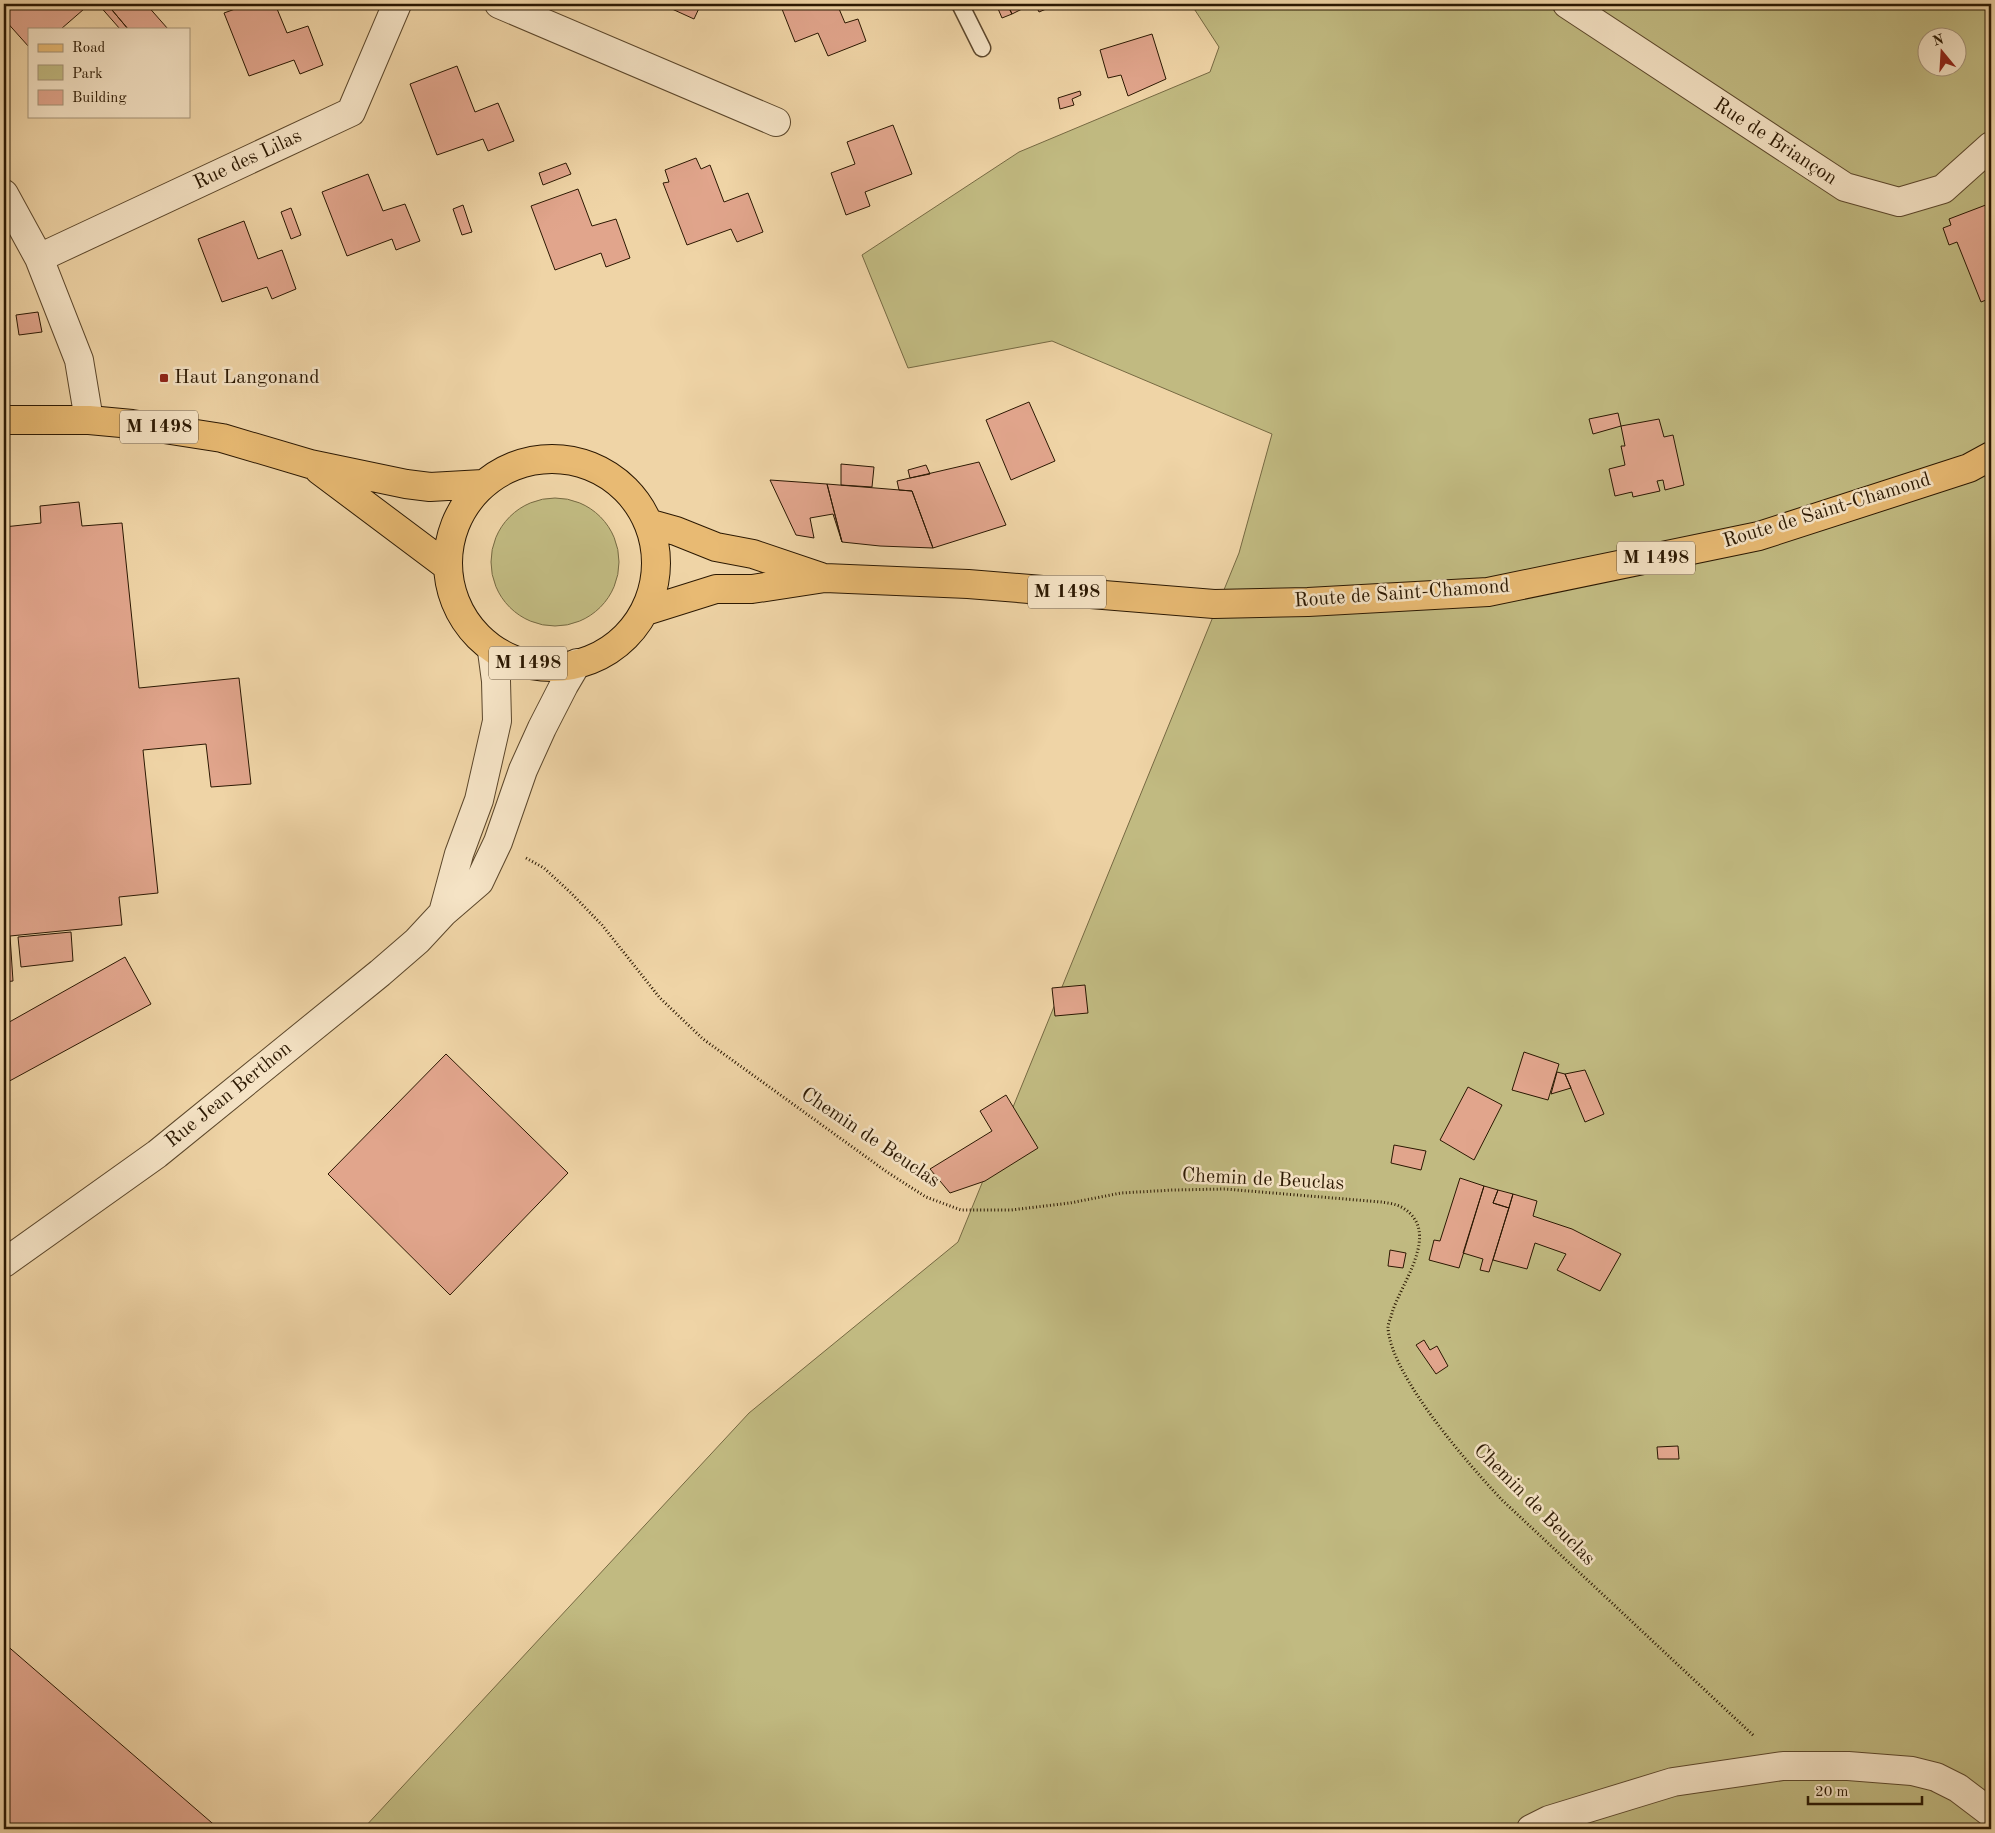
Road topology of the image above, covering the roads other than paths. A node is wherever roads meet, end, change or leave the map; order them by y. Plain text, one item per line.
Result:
1 (397, 4) edge
2 (499, 4) edge
3 (960, 4) edge
4 (1566, 4) edge
5 (553, 14) edge
6 (982, 48) dead end
7 (776, 122) dead end
8 (1991, 146) edge
9 (4, 194) edge
10 (39, 258) junction
11 (4, 420) edge
12 (88, 420) junction
13 (1991, 456) edge
14 (310, 464) junction
15 (483, 484) junction
16 (651, 524) junction
17 (447, 566) junction
18 (825, 578) junction
19 (646, 611) junction
20 (492, 651) junction
21 (578, 663) junction
22 (443, 913) junction
23 (4, 1263) edge
24 (1991, 1813) edge
25 (1532, 1829) edge

1 - 10 street, Rue des Lilas
2 - 5 street
3 - 6 lane
4 - 8 street, Rue de Briançon
5 - 7 street
9 - 10 street
10 - 12 street
11 - 12 main road, M 1498
12 - 14 main road, M 1498
13 - 18 main road, Route de Saint-Chamond / M 1498
14 - 15 main road, M 1498
14 - 17 main road, M 1498
15 - 16 main road, M 1498
15 - 17 main road, M 1498
16 - 18 main road, M 1498
16 - 19 main road
17 - 20 main road, M 1498
18 - 19 main road, M 1498
19 - 21 main road, M 1498
20 - 21 main road, M 1498
20 - 22 street
21 - 22 street, Rue Jean Berthon
22 - 23 street, Rue Jean Berthon
24 - 25 street

